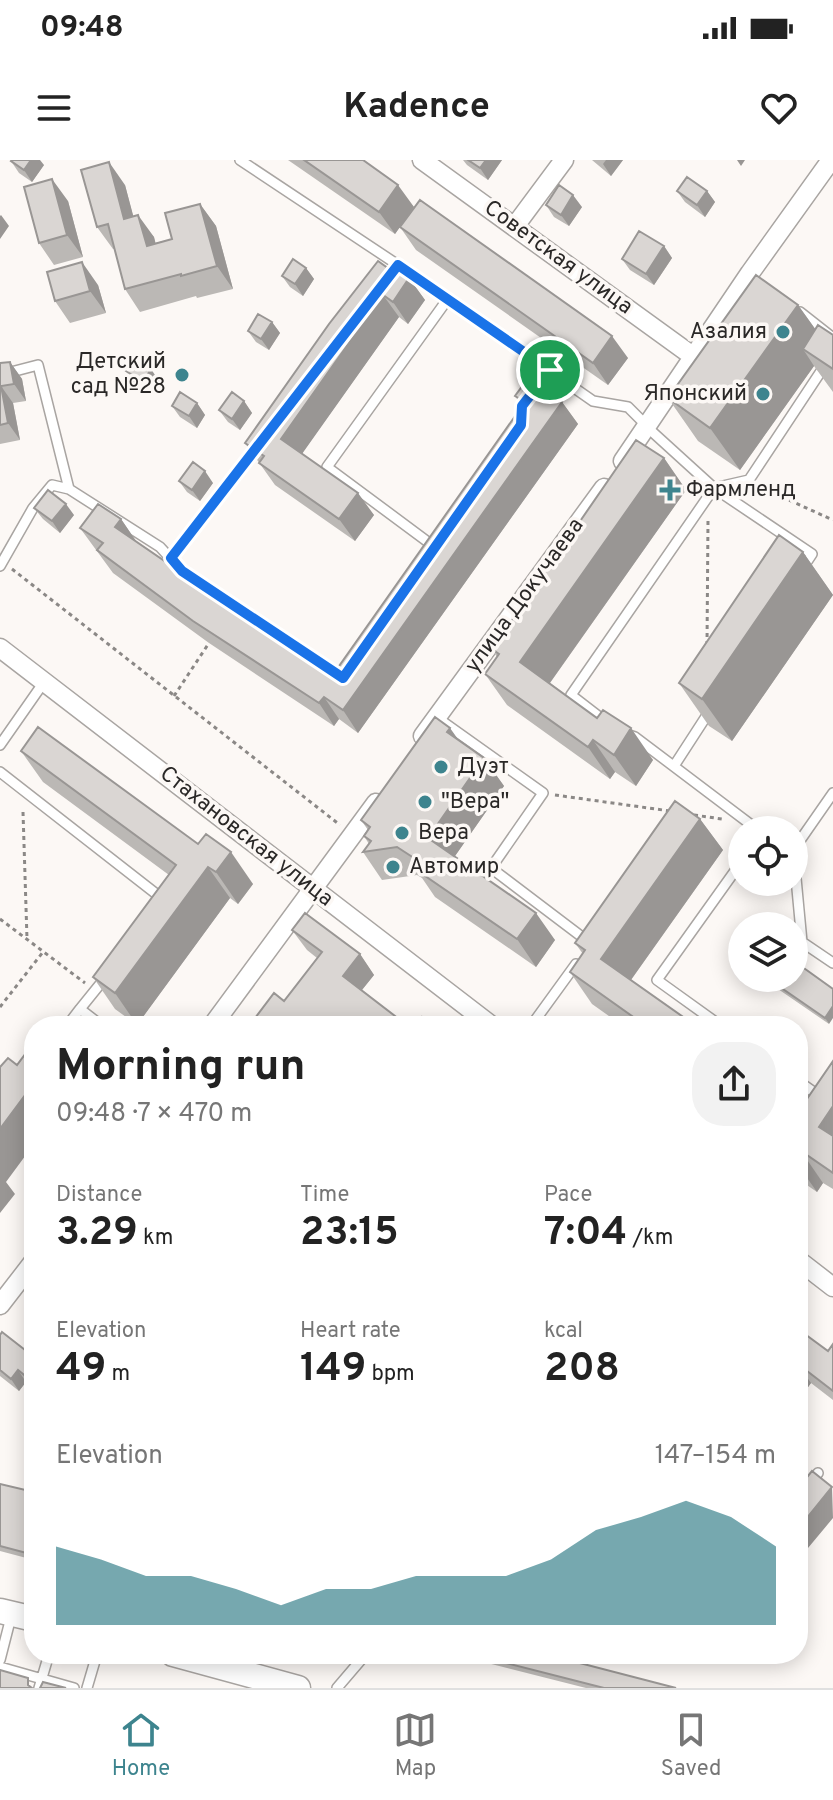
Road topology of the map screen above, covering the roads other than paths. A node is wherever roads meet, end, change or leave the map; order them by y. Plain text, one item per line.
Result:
1 (240, 160) edge
2 (422, 160) edge
3 (564, 160) edge
4 (831, 160) edge
5 (515, 226) junction
6 (398, 265) junction
7 (388, 277) edge
8 (447, 300) junction
9 (786, 301) edge
10 (833, 338) edge
11 (833, 353) edge
12 (694, 357) junction
13 (550, 370) junction
14 (0, 375) edge
15 (531, 394) edge
16 (648, 428) junction
17 (265, 436) edge
18 (69, 489) junction
19 (711, 492) junction
20 (444, 536) edge
21 (436, 548) junction
22 (171, 558) junction
23 (427, 561) edge
24 (1, 564) edge
25 (794, 581) edge
26 (0, 648) edge
27 (349, 668) edge
28 (44, 682) junction
29 (717, 700) edge
30 (436, 717) junction
31 (0, 745) edge
32 (411, 753) edge
33 (674, 766) junction
34 (0, 772) edge
35 (386, 788) edge
36 (833, 793) edge
37 (740, 816) edge
38 (808, 829) edge
39 (728, 881) edge
40 (314, 890) junction
41 (798, 896) edge
42 (159, 914) edge
43 (833, 963) edge
44 (113, 968) edge
45 (80, 1009) junction
46 (75, 1016) edge
47 (89, 1016) edge
48 (220, 1016) edge
49 (479, 1016) edge
50 (538, 1016) edge
51 (707, 1016) edge
52 (808, 1086) edge
53 (816, 1112) edge
54 (808, 1268) edge
55 (24, 1274) edge
56 (833, 1287) edge
57 (0, 1305) edge
58 (818, 1473) edge
59 (808, 1486) edge
60 (15, 1615) edge
61 (0, 1660) edge
62 (94, 1664) edge
63 (210, 1664) edge
64 (357, 1664) edge
65 (0, 1667) edge
66 (40, 1683) edge
67 (74, 1688) edge
68 (87, 1688) edge
69 (298, 1688) edge
70 (337, 1688) edge

1 - 6 lane
2 - 5 street, Советская улица
3 - 5 street
4 - 12 street, улица Докучаева
5 - 12 street, Советская улица
6 - 7 lane
6 - 8 lane
8 - 13 lane
8 - 21 lane
9 - 10 lane
11 - 19 lane
12 - 16 street, улица Докучаева
13 - 15 lane
13 - 16 lane
14 - 18 lane
16 - 19 lane
16 - 30 street, улица Докучаева
17 - 22 lane
18 - 22 lane
18 - 24 lane
19 - 25 lane
19 - 33 lane
20 - 21 lane
21 - 23 lane
22 - 27 lane
26 - 28 street, Стахановская улица
28 - 31 lane
28 - 40 street, Стахановская улица
29 - 33 lane
30 - 32 street, улица Докучаева
30 - 50 lane
33 - 37 lane
34 - 42 lane
35 - 40 street
36 - 38 lane
39 - 51 lane
40 - 48 street
40 - 49 street, Стахановская улица
41 - 43 lane
44 - 45 lane
45 - 46 lane
45 - 47 lane
52 - 53 lane
54 - 56 street
55 - 57 street
58 - 59 lane
60 - 61 lane
62 - 68 lane
63 - 69 main road
64 - 70 lane
65 - 66 lane
66 - 67 lane

